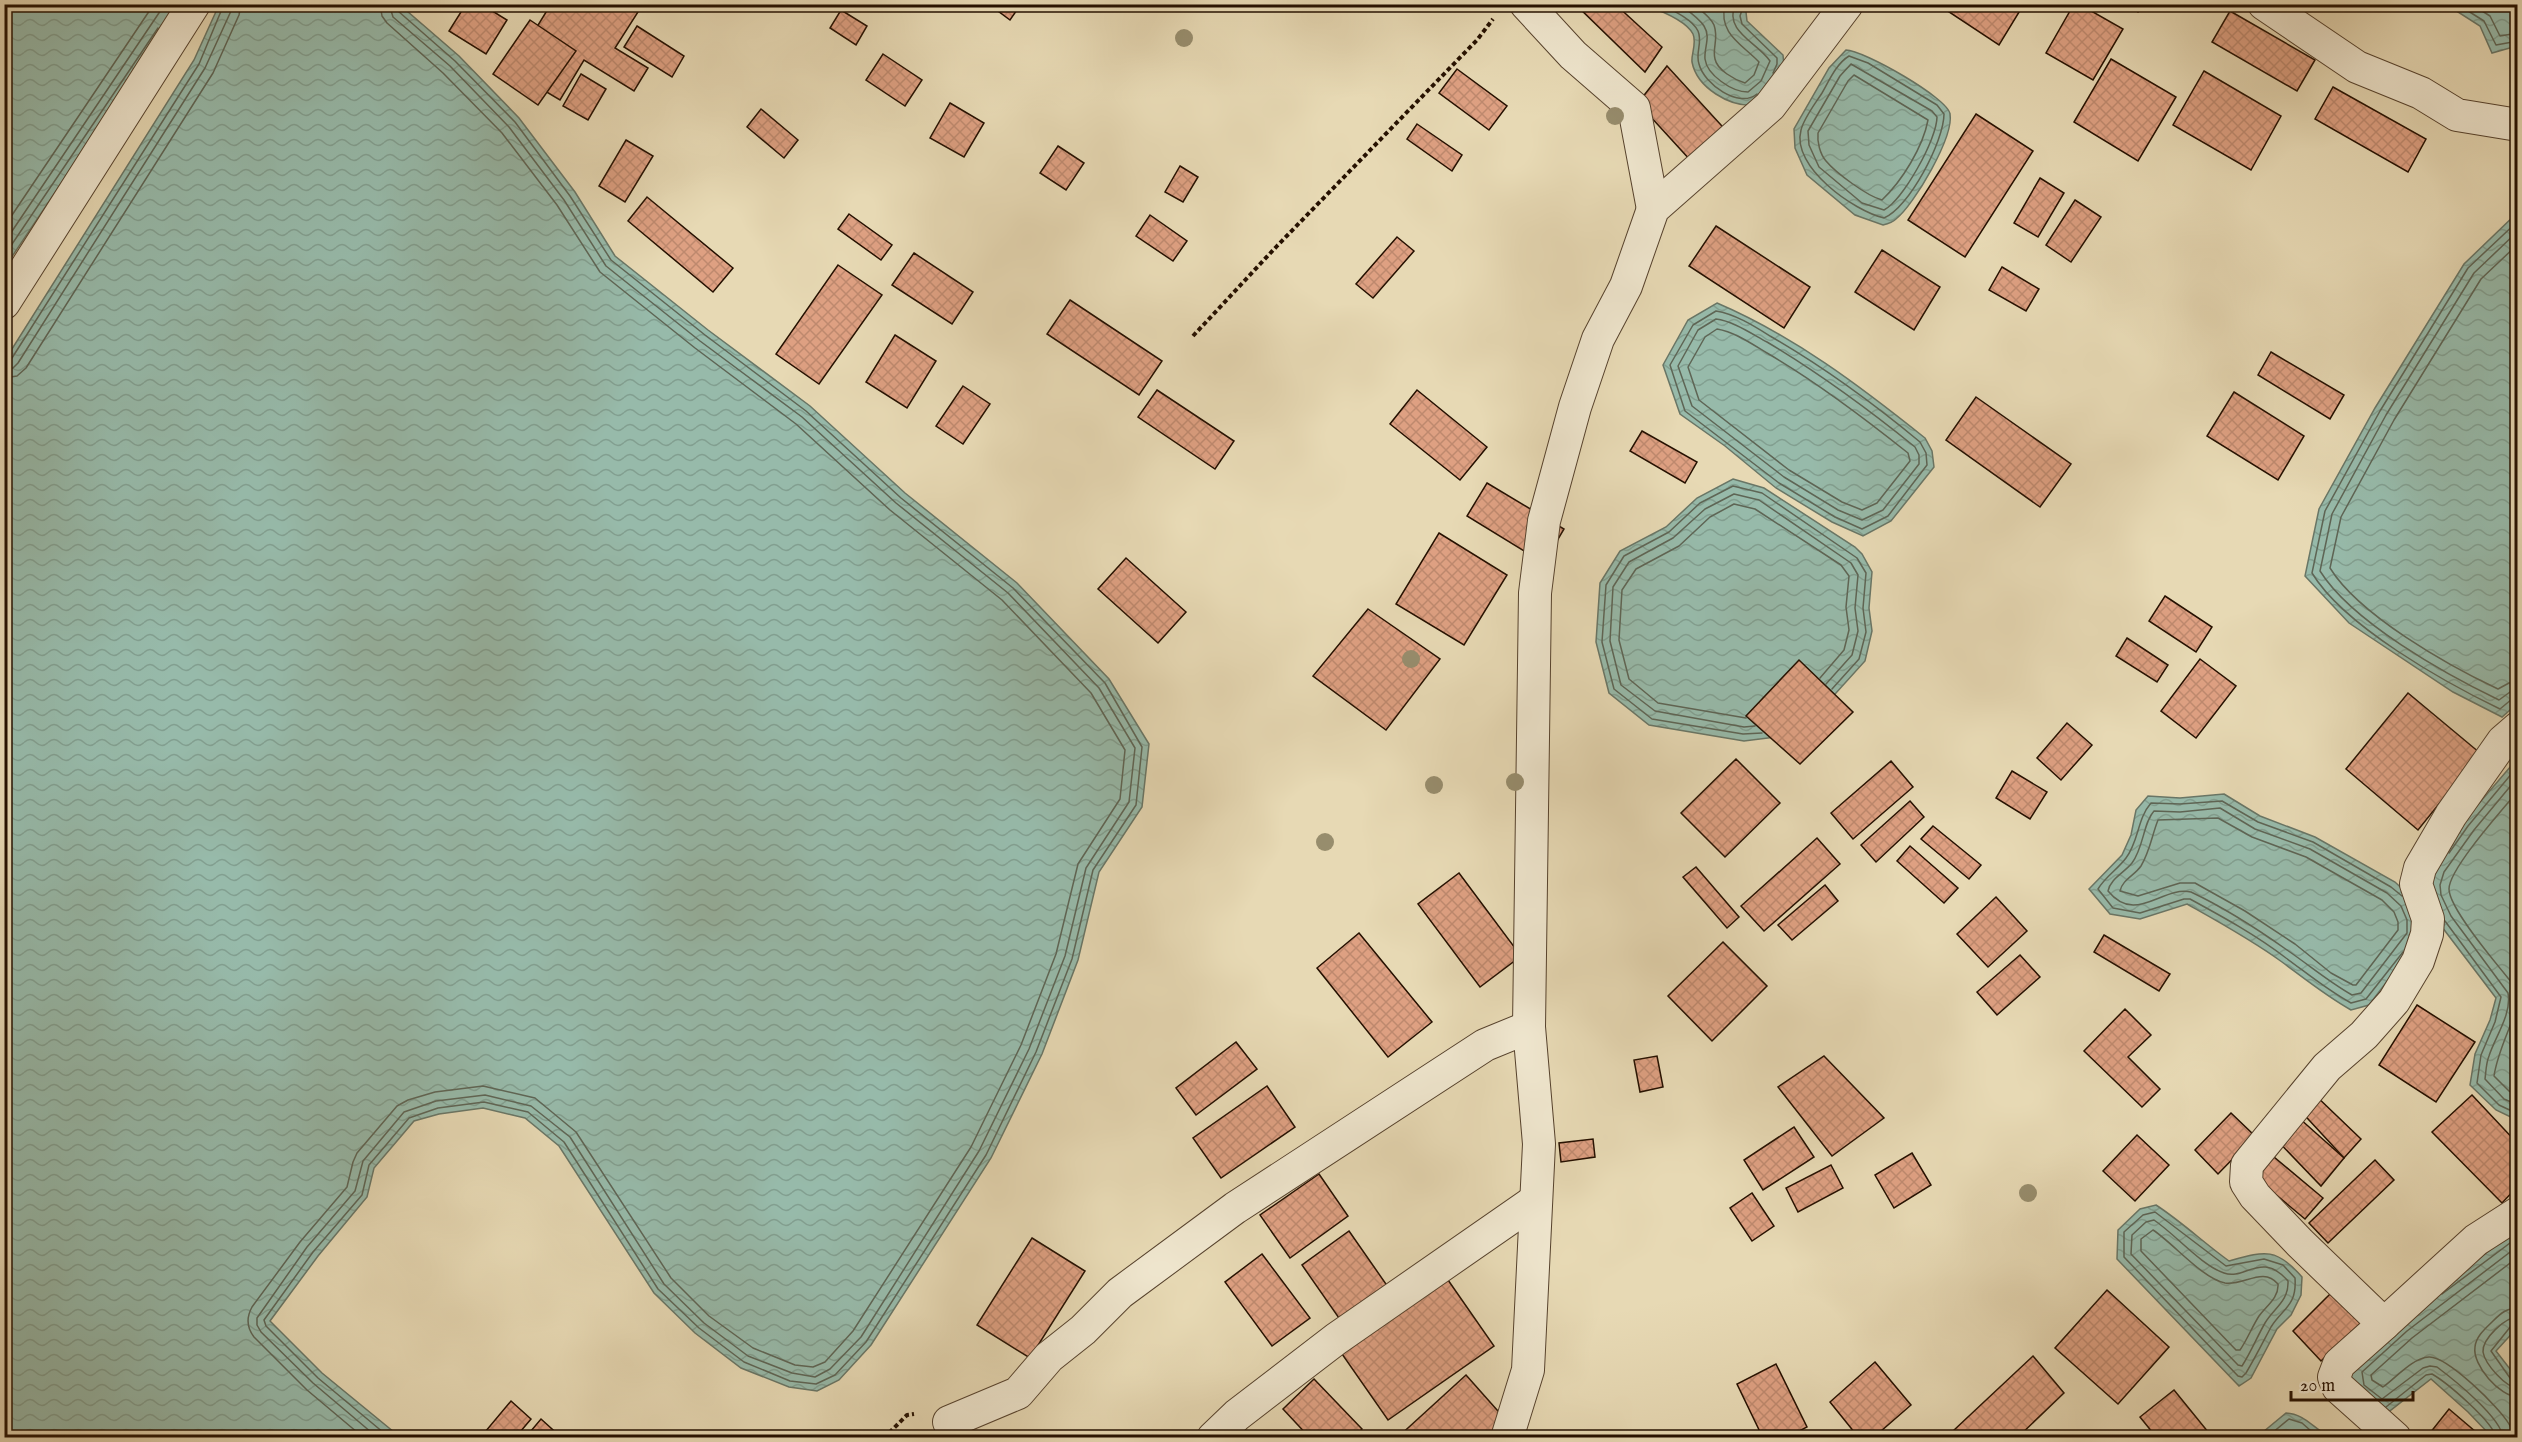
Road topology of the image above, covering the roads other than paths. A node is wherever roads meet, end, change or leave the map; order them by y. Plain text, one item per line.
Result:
1 (194, 4) edge
2 (1847, 4) edge
3 (2264, 4) edge
4 (1512, 9) edge
5 (2517, 125) edge
6 (1653, 209) junction
7 (4, 303) edge
8 (2517, 728) edge
9 (1529, 1027) junction
10 (1536, 1200) junction
11 (2517, 1213) edge
12 (2384, 1324) junction
13 (949, 1422) dead end
14 (1213, 1437) edge
15 (1507, 1437) edge
16 (2395, 1437) edge

1 - 7 street
2 - 6 street
3 - 5 street
4 - 6 street
6 - 9 street
8 - 12 street
9 - 10 street
9 - 13 street
10 - 14 street
10 - 15 street
11 - 12 street
12 - 16 street

